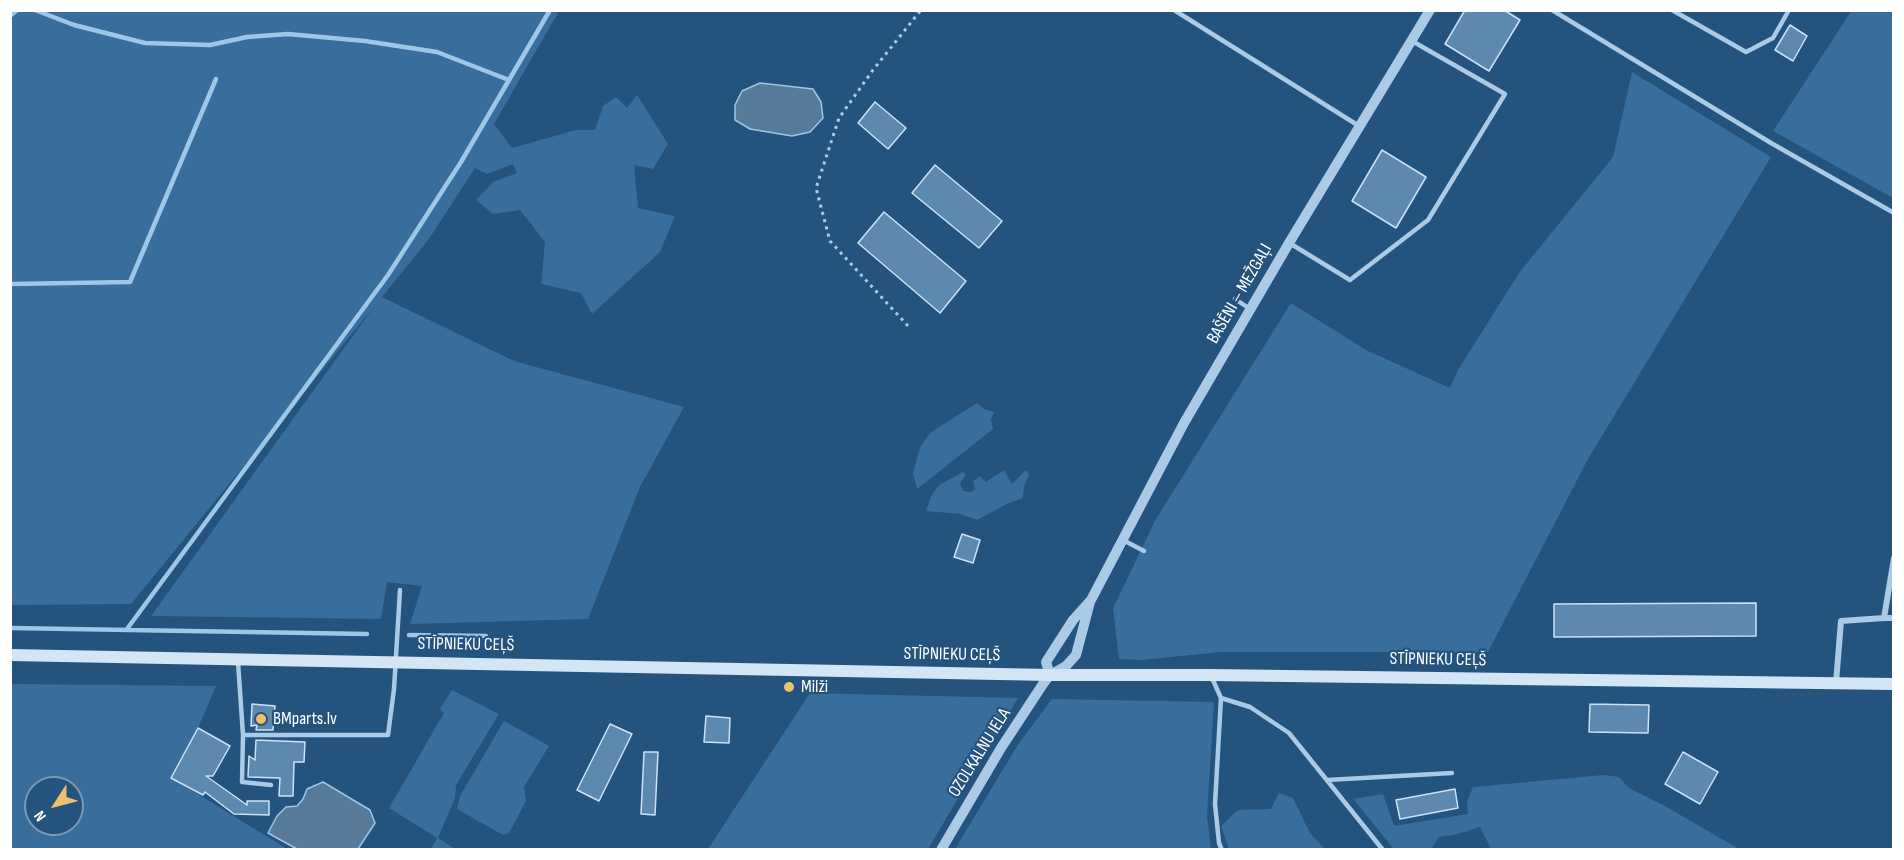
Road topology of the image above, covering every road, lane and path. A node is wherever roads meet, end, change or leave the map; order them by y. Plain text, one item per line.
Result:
1 (921, 10) edge
2 (1430, 10) edge
3 (1552, 10) edge
4 (1672, 10) edge
5 (1789, 10) edge
6 (1176, 11) edge
7 (1412, 41) junction
8 (1359, 126) junction
9 (1893, 213) edge
10 (1289, 243) junction
11 (1235, 299) dead end
12 (1251, 309) junction
13 (908, 326) dead end
14 (1123, 540) junction
15 (1144, 552) dead end
16 (1893, 558) edge
17 (400, 590) dead end
18 (1091, 600) junction
19 (1884, 618) junction
20 (1893, 618) edge
21 (10, 655) edge
22 (238, 659) junction
23 (396, 662) junction
24 (1050, 675) junction
25 (1211, 675) junction
26 (1836, 683) junction
27 (1893, 684) edge
28 (1221, 698) junction
29 (243, 735) junction
30 (1452, 773) dead end
31 (1327, 780) junction
32 (271, 785) dead end
33 (941, 849) edge
34 (1222, 849) edge
35 (1383, 849) edge

1 - 13 path
2 - 7 street, BAŠĒNI – MEŽGAĻI
3 - 9 lane
4 - 5 lane
6 - 8 lane
7 - 8 street, BAŠĒNI – MEŽGAĻI
7 - 10 lane
8 - 10 street, BAŠĒNI – MEŽGAĻI
10 - 12 street, BAŠĒNI – MEŽGAĻI
11 - 12 lane
12 - 14 street, BAŠĒNI – MEŽGAĻI
14 - 15 lane
14 - 18 street, BAŠĒNI – MEŽGAĻI
16 - 19 street
17 - 23 lane
18 - 24 street, BAŠĒNI – MEŽGAĻI
18 - 24 street, BAŠĒNI – MEŽGAĻI
19 - 20 street
19 - 26 street
21 - 22 main road, STĪPNIEKU CEĻŠ
22 - 23 main road, STĪPNIEKU CEĻŠ
22 - 29 lane
23 - 24 main road, STĪPNIEKU CEĻŠ
23 - 29 lane
24 - 25 main road, STĪPNIEKU CEĻŠ
24 - 33 street, OZOLKALNU IELA
25 - 26 main road, STĪPNIEKU CEĻŠ
25 - 28 lane
26 - 27 main road, STĪPNIEKU CEĻŠ
28 - 31 lane
28 - 34 lane
29 - 32 lane
30 - 31 lane
31 - 35 lane

